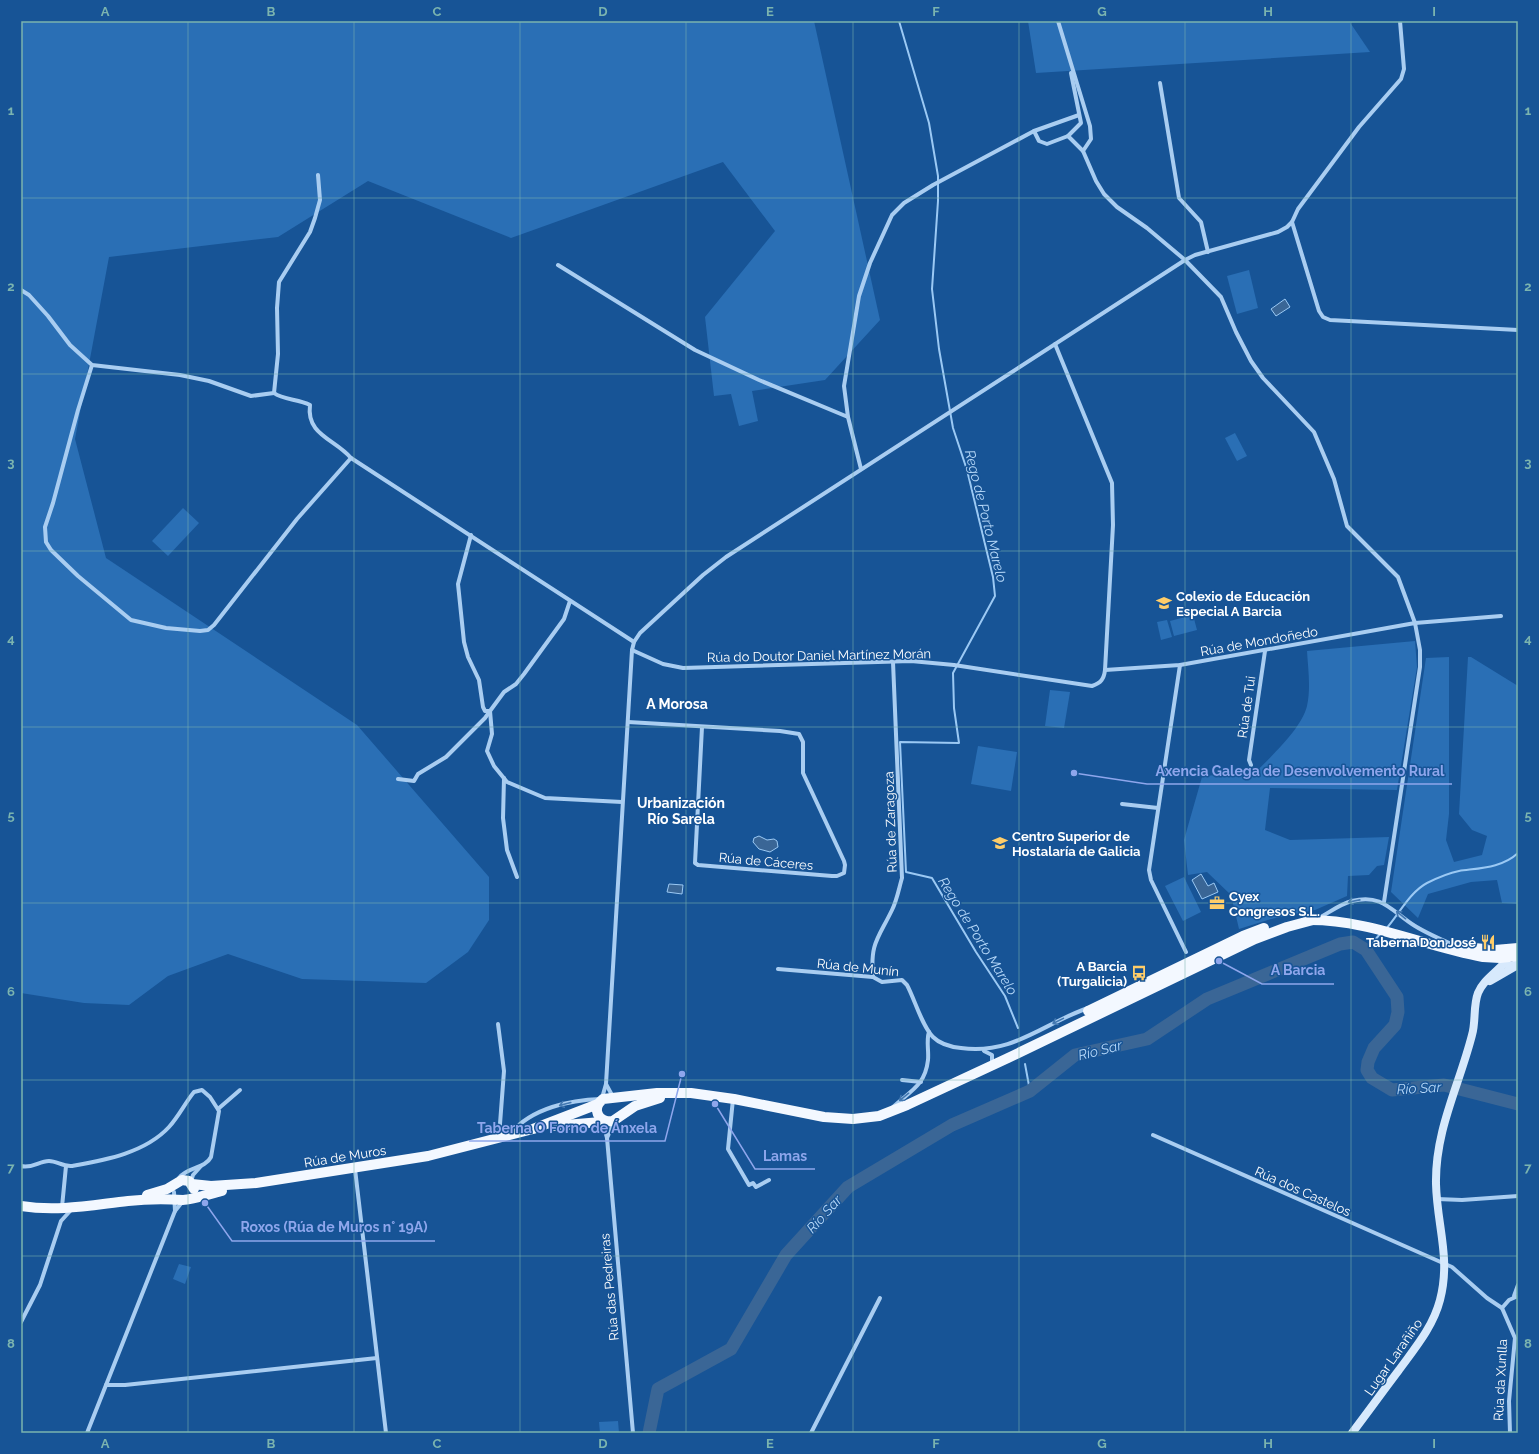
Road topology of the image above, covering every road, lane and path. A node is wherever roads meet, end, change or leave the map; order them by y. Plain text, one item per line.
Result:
1 (1058, 21) edge
2 (1400, 21) edge
3 (1071, 68) junction
4 (1160, 83) dead end
5 (1080, 115) junction
6 (1034, 131) junction
7 (1068, 136) junction
8 (1083, 151) junction
9 (318, 175) dead end
10 (1292, 222) junction
11 (1208, 252) junction
12 (1185, 260) junction
13 (558, 266) dead end
14 (21, 290) edge
15 (1518, 330) edge
16 (1055, 344) junction
17 (92, 365) junction
18 (274, 393) junction
19 (848, 417) junction
20 (351, 458) junction
21 (861, 469) junction
22 (471, 535) junction
23 (570, 601) junction
24 (1501, 616) dead end
25 (1415, 623) junction
26 (634, 642) junction
27 (632, 650) junction
28 (1265, 651) junction
29 (893, 662) junction
30 (1180, 665) junction
31 (1105, 670) junction
32 (490, 711) junction
33 (628, 722) junction
34 (702, 727) junction
35 (1251, 765) dead end
36 (504, 778) junction
37 (398, 779) dead end
38 (622, 802) junction
39 (1122, 804) dead end
40 (1158, 808) junction
41 (517, 876) dead end
42 (1384, 902) junction
43 (1313, 920) junction
44 (1413, 938) junction
45 (1460, 947) junction
46 (1186, 952) dead end
47 (1473, 955) junction
48 (1485, 959) junction
49 (1512, 960) edge
50 (778, 969) dead end
51 (1492, 974) junction
52 (873, 977) junction
53 (1486, 984) junction
54 (1108, 1002) junction
55 (498, 1024) dead end
56 (929, 1032) junction
57 (982, 1050) junction
58 (992, 1062) junction
59 (969, 1075) junction
60 (902, 1080) dead end
61 (921, 1082) junction
62 (606, 1084) junction
63 (240, 1090) dead end
64 (686, 1094) junction
65 (608, 1099) junction
66 (734, 1099) junction
67 (218, 1109) junction
68 (888, 1113) junction
69 (617, 1118) junction
70 (601, 1121) junction
71 (533, 1129) junction
72 (1153, 1135) dead end
73 (504, 1137) junction
74 (607, 1138) junction
75 (202, 1165) junction
76 (21, 1166) edge
77 (66, 1166) junction
78 (355, 1168) junction
79 (769, 1180) dead end
80 (191, 1183) junction
81 (256, 1183) junction
82 (179, 1194) junction
83 (1518, 1196) edge
84 (1437, 1199) junction
85 (128, 1201) junction
86 (21, 1206) edge
87 (74, 1208) junction
88 (59, 1209) junction
89 (175, 1211) junction
90 (61, 1222) junction
91 (1446, 1265) junction
92 (1518, 1285) edge
93 (1516, 1296) edge
94 (880, 1298) dead end
95 (1502, 1308) junction
96 (21, 1322) edge
97 (377, 1358) junction
98 (106, 1385) junction
99 (87, 1433) edge
100 (386, 1433) edge
101 (633, 1433) edge
102 (811, 1433) edge
103 (1352, 1433) edge
104 (1510, 1433) edge

1 - 3 street
2 - 10 street
3 - 5 street
3 - 8 street
4 - 11 street
5 - 6 street
5 - 7 street
6 - 7 street
6 - 19 street
7 - 8 street
8 - 12 street
9 - 18 street
10 - 11 street
10 - 15 street
11 - 12 street
12 - 16 street
12 - 25 street
13 - 19 street
14 - 17 street
16 - 21 street
16 - 31 street
17 - 18 street
17 - 20 street
18 - 20 street
19 - 21 street
20 - 22 street
21 - 26 street
22 - 23 street
22 - 32 street
23 - 26 street
23 - 32 street
24 - 25 street, Rúa de Mondoñedo
25 - 28 street, Rúa de Mondoñedo
25 - 42 street
26 - 27 street
27 - 29 street, Rúa do Doutor Daniel Martínez Morán
27 - 33 street
28 - 30 street, Rúa de Mondoñedo
28 - 35 street, Rúa de Tui
29 - 31 street, Rúa do Doutor Daniel Martínez Morán
29 - 52 street, Rúa de Zaragoza
30 - 31 street, Rúa de Mondoñedo
30 - 40 street
32 - 36 street
32 - 37 street
33 - 34 street
33 - 38 street
34 - 34 street, Rúa de Cáceres
36 - 38 street
36 - 41 street
38 - 62 street
39 - 40 street
40 - 46 street
42 -> 43 street
45 -> 42 street
43 - 44 main road
43 - 54 main road
43 - 59 main road
44 - 45 main road
44 - 47 main road
45 - 49 main road
47 - 48 street
47 - 49 main road
48 - 49 street
48 - 51 street
49 - 51 street
49 - 53 street
50 - 52 street, Rúa de Munín
51 - 53 street
52 - 56 street, Rúa de Munín
53 - 84 street
54 -> 57 street, Rúa de Munín
54 - 58 main road
55 - 73 street
56 - 57 street, Rúa de Munín
56 - 61 street
57 - 58 street
58 - 59 main road
59 - 68 main road
60 - 61 street
61 -> 68 street
62 - 65 street
62 - 65 street
63 - 67 street
64 - 65 main road
64 - 66 main road
64 - 69 main road
65 - 69 main road
65 - 70 main road
65 - 71 main road
65 -> 73 street
66 - 68 main road
66 - 79 street
67 - 75 street
67 - 77 street
69 - 70 main road
69 - 74 street
70 - 71 main road
70 - 74 street, Rúa das Pedreiras
71 - 73 main road, Rúa de Muros
72 - 91 street, Rúa dos Castelos
73 - 78 main road, Rúa de Muros
74 - 101 street, Rúa das Pedreiras
75 - 80 street
75 - 82 street, Rúa de Muros
76 - 77 street
77 - 88 street
78 - 81 main road, Rúa de Muros
78 - 97 street
80 - 81 main road, Rúa de Muros
80 - 82 main road, Rúa de Muros
80 - 82 main road
81 - 82 main road, Rúa de Muros
82 - 85 main road, Rúa de Muros
82 - 85 main road, Rúa de Muros
82 - 89 street
82 - 89 street
83 - 84 street
84 - 91 street
85 - 87 main road, Rúa de Muros
86 - 88 main road, Rúa de Muros
87 - 88 main road, Rúa de Muros
87 - 90 street
88 - 90 street
89 - 98 street
90 - 96 street
91 - 95 street
91 - 103 street, Lugar Larañiño
92 - 93 street
93 - 95 street
94 - 102 street
95 - 104 street, Rúa da Xunlla
97 - 98 street
97 - 100 street
98 - 99 street

